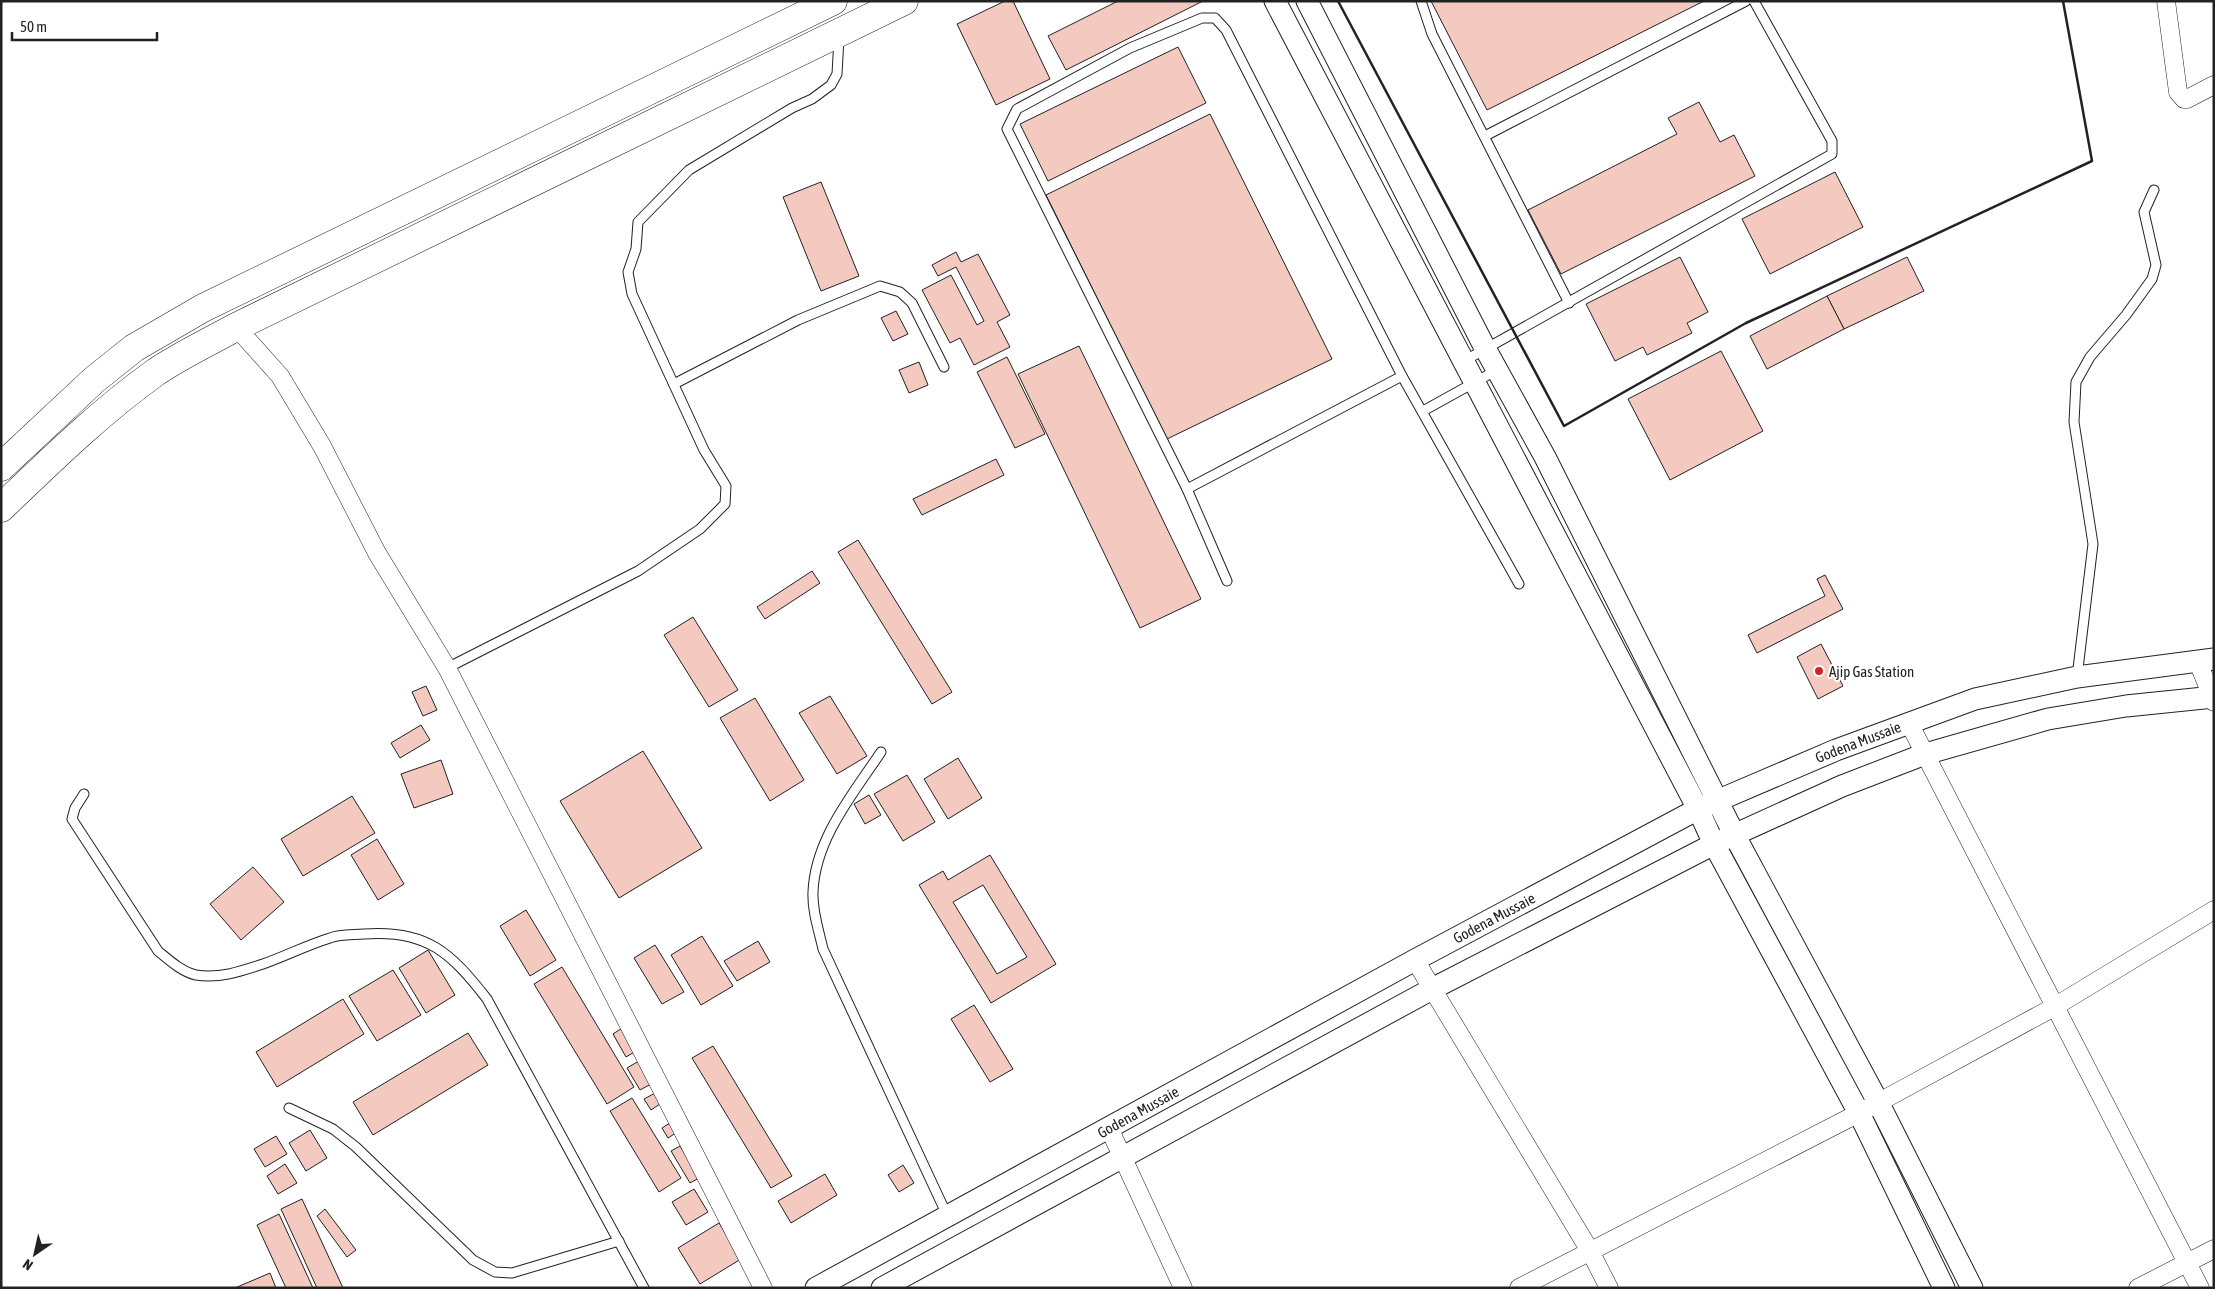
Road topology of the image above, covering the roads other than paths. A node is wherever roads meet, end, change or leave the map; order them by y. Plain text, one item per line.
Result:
1 (832, 1) edge
2 (904, 1) edge
3 (1275, 1) edge
4 (1306, 1) edge
5 (1421, 1) edge
6 (1746, 1) edge
7 (1754, 1) edge
8 (2166, 1) edge
9 (839, 33) junction
10 (2214, 85) edge
11 (1485, 136) junction
12 (475, 174) junction
13 (2154, 190) dead end
14 (487, 205) junction
15 (1569, 303) junction
16 (236, 327) junction
17 (1486, 350) junction
18 (1463, 362) junction
19 (944, 367) dead end
20 (1497, 370) junction
21 (1402, 376) junction
22 (1474, 383) junction
23 (674, 384) junction
24 (1423, 411) junction
25 (1, 467) edge
26 (1187, 490) junction
27 (1, 508) edge
28 (1227, 580) dead end
29 (1519, 584) dead end
30 (2206, 660) edge
31 (447, 668) junction
32 (2077, 677) junction
33 (2213, 699) edge
34 (1909, 723) junction
35 (881, 752) dead end
36 (1925, 754) junction
37 (84, 794) dead end
38 (1719, 800) junction
39 (1698, 809) junction
40 (1735, 836) junction
41 (1714, 844) junction
42 (2214, 910) edge
43 (1415, 960) junction
44 (1432, 989) junction
45 (2054, 1007) junction
46 (1878, 1102) junction
47 (290, 1108) dead end
48 (1859, 1113) junction
49 (1109, 1128) junction
50 (1122, 1157) junction
51 (947, 1214) junction
52 (619, 1241) junction
53 (2214, 1249) edge
54 (1590, 1251) junction
55 (2186, 1262) junction
56 (644, 1288) edge
57 (763, 1288) edge
58 (816, 1288) edge
59 (882, 1288) edge
60 (1183, 1288) edge
61 (1519, 1288) edge
62 (1609, 1288) edge
63 (1944, 1288) edge
64 (1972, 1288) edge
65 (2138, 1288) edge
66 (2200, 1288) edge

1 - 12 main road
2 - 9 main road
3 - 18 street
4 - 17 street
5 - 11 lane
6 - 11 lane
7 - 15 lane
8 - 10 street
9 - 14 main road
9 - 23 lane
11 - 15 lane
12 - 14 main road
12 - 25 main road
13 - 32 lane
14 - 16 main road
15 - 17 lane
16 - 27 main road
16 - 31 street
17 - 18 lane
17 - 20 street
18 - 22 street
19 - 23 lane
20 - 22 lane
20 - 38 street
21 - 24 lane
21 - 26 lane
21 - 26 lane
22 - 24 lane
22 - 39 street
23 - 31 lane
24 - 29 lane
26 - 28 lane
30 - 32 street, Godena Mussaie
30 - 33 street
31 - 57 street
32 - 34 street, Godena Mussaie
33 - 36 street
34 - 36 street
34 - 38 street, Godena Mussaie
35 - 51 lane
36 - 40 street
36 - 45 street
37 - 52 lane
38 - 39 street, Godena Mussaie
38 - 40 street
39 - 41 street
39 - 43 street, Godena Mussaie
40 - 41 street
40 - 46 street
41 - 44 street
41 - 48 street
42 - 45 street
43 - 44 street
43 - 49 street, Godena Mussaie
44 - 50 street
44 - 54 street
45 - 46 street
45 - 55 street
46 - 48 street
46 - 64 street
47 - 52 lane
48 - 54 street
48 - 63 street
49 - 50 street
49 - 51 street, Godena Mussaie
50 - 59 street
50 - 60 street
51 - 58 street, Godena Mussaie
52 - 56 lane
53 - 55 street
54 - 61 street
54 - 62 street
55 - 65 street
55 - 66 street

